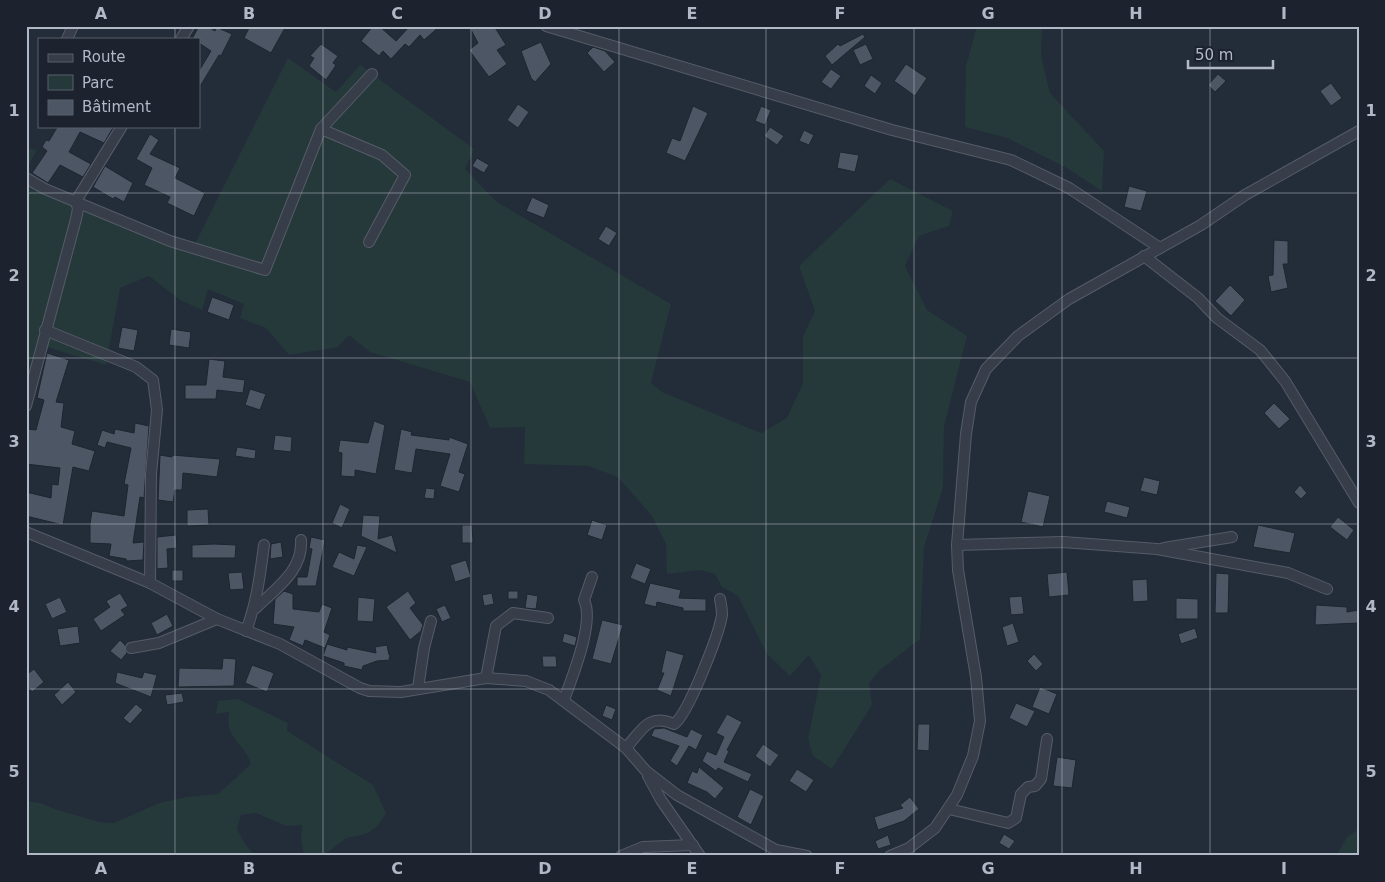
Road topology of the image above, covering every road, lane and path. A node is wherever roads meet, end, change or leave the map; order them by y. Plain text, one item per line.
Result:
1 (73, 26) edge
2 (189, 26) edge
3 (546, 26) edge
4 (67, 38) edge
5 (182, 38) edge
6 (372, 74) dead end
7 (121, 128) edge
8 (320, 129) junction
9 (1359, 131) edge
10 (26, 178) edge
11 (76, 201) junction
12 (369, 242) dead end
13 (1160, 248) junction
14 (1144, 256) junction
15 (45, 330) junction
16 (26, 406) edge
17 (1359, 503) edge
18 (26, 532) edge
19 (1232, 537) dead end
20 (301, 540) dead end
21 (264, 545) dead end
22 (958, 545) junction
23 (1157, 549) junction
24 (592, 577) dead end
25 (150, 583) junction
26 (1327, 589) dead end
27 (720, 599) dead end
28 (255, 609) junction
29 (548, 618) dead end
30 (217, 619) junction
31 (431, 621) dead end
32 (246, 631) junction
33 (131, 648) dead end
34 (486, 678) junction
35 (418, 688) junction
36 (564, 700) junction
37 (1047, 738) dead end
38 (626, 748) junction
39 (646, 771) junction
40 (949, 809) junction
41 (693, 845) junction
42 (897, 855) edge
43 (620, 856) edge
44 (700, 856) edge
45 (807, 856) edge

1 - 4 street
2 - 5 street
3 - 13 street
6 - 8 street
7 - 11 street
8 - 11 street
8 - 12 street
9 - 13 street
10 - 11 street
11 - 15 street
13 - 14 street
14 - 17 street
14 - 22 street
15 - 16 street
15 - 25 street
18 - 25 street
19 - 23 street
20 - 28 street
21 - 28 street
22 - 23 street
22 - 40 street
23 - 26 street
24 - 36 street
25 - 30 street
27 - 38 street
28 - 32 street
29 - 34 street
30 - 32 street
30 - 33 street
31 - 35 street
32 - 35 street
34 - 35 street
34 - 36 street
36 - 38 street
37 - 40 street
38 - 39 street
39 - 41 street
39 - 45 street
40 - 42 street
41 - 43 street
41 - 44 street

